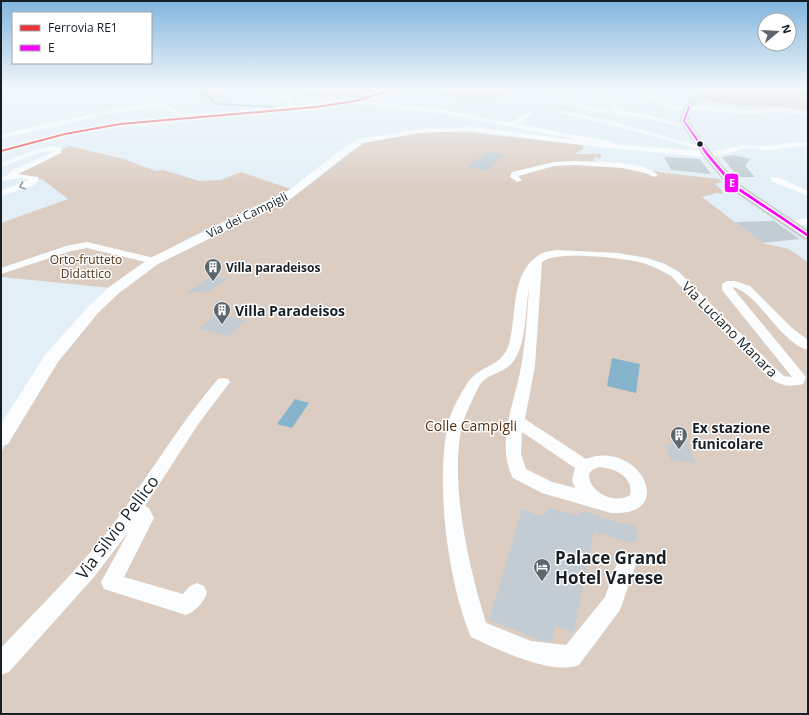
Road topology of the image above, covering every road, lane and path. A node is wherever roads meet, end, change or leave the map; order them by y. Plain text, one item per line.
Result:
1 (66, 122) edge
2 (503, 122) edge
3 (515, 122) edge
4 (609, 122) edge
5 (672, 122) edge
6 (685, 122) edge
7 (512, 124) junction
8 (687, 126) junction
9 (1, 136) edge
10 (808, 145) edge
11 (619, 147) junction
12 (705, 151) junction
13 (1, 165) edge
14 (654, 175) dead end
15 (10, 176) junction
16 (1, 179) edge
17 (774, 179) dead end
18 (518, 180) dead end
19 (1, 194) edge
20 (808, 194) edge
21 (808, 221) edge
22 (790, 224) junction
23 (808, 236) edge
24 (154, 261) junction
25 (537, 261) junction
26 (1, 271) edge
27 (808, 346) edge
28 (223, 382) dead end
29 (517, 421) junction
30 (1, 439) edge
31 (584, 466) junction
32 (596, 500) junction
33 (132, 512) junction
34 (626, 564) dead end
35 (197, 593) dead end
36 (1, 664) edge

1 - 9 street
2 - 7 street
3 - 7 street
4 - 12 street
5 - 8 street
6 - 8 main road
7 - 11 street
8 - 12 main road
10 - 12 street
11 - 12 street, Via dei Campigli
11 - 24 street, Via dei Campigli
12 - 22 main road
13 - 15 street
14 - 18 street
15 - 16 street
15 -> 19 street
17 - 20 street
21 - 22 street
22 - 23 main road
24 - 26 street
24 - 30 street, Via dei Campigli
25 - 27 street, Via Luciano Manara
25 - 29 street
25 - 34 street
28 - 33 street, Via Silvio Pellico
29 - 31 street
29 - 32 street
31 - 32 street
31 - 32 street
33 - 35 street, Via Silvio Pellico
33 - 36 street, Via Silvio Pellico

